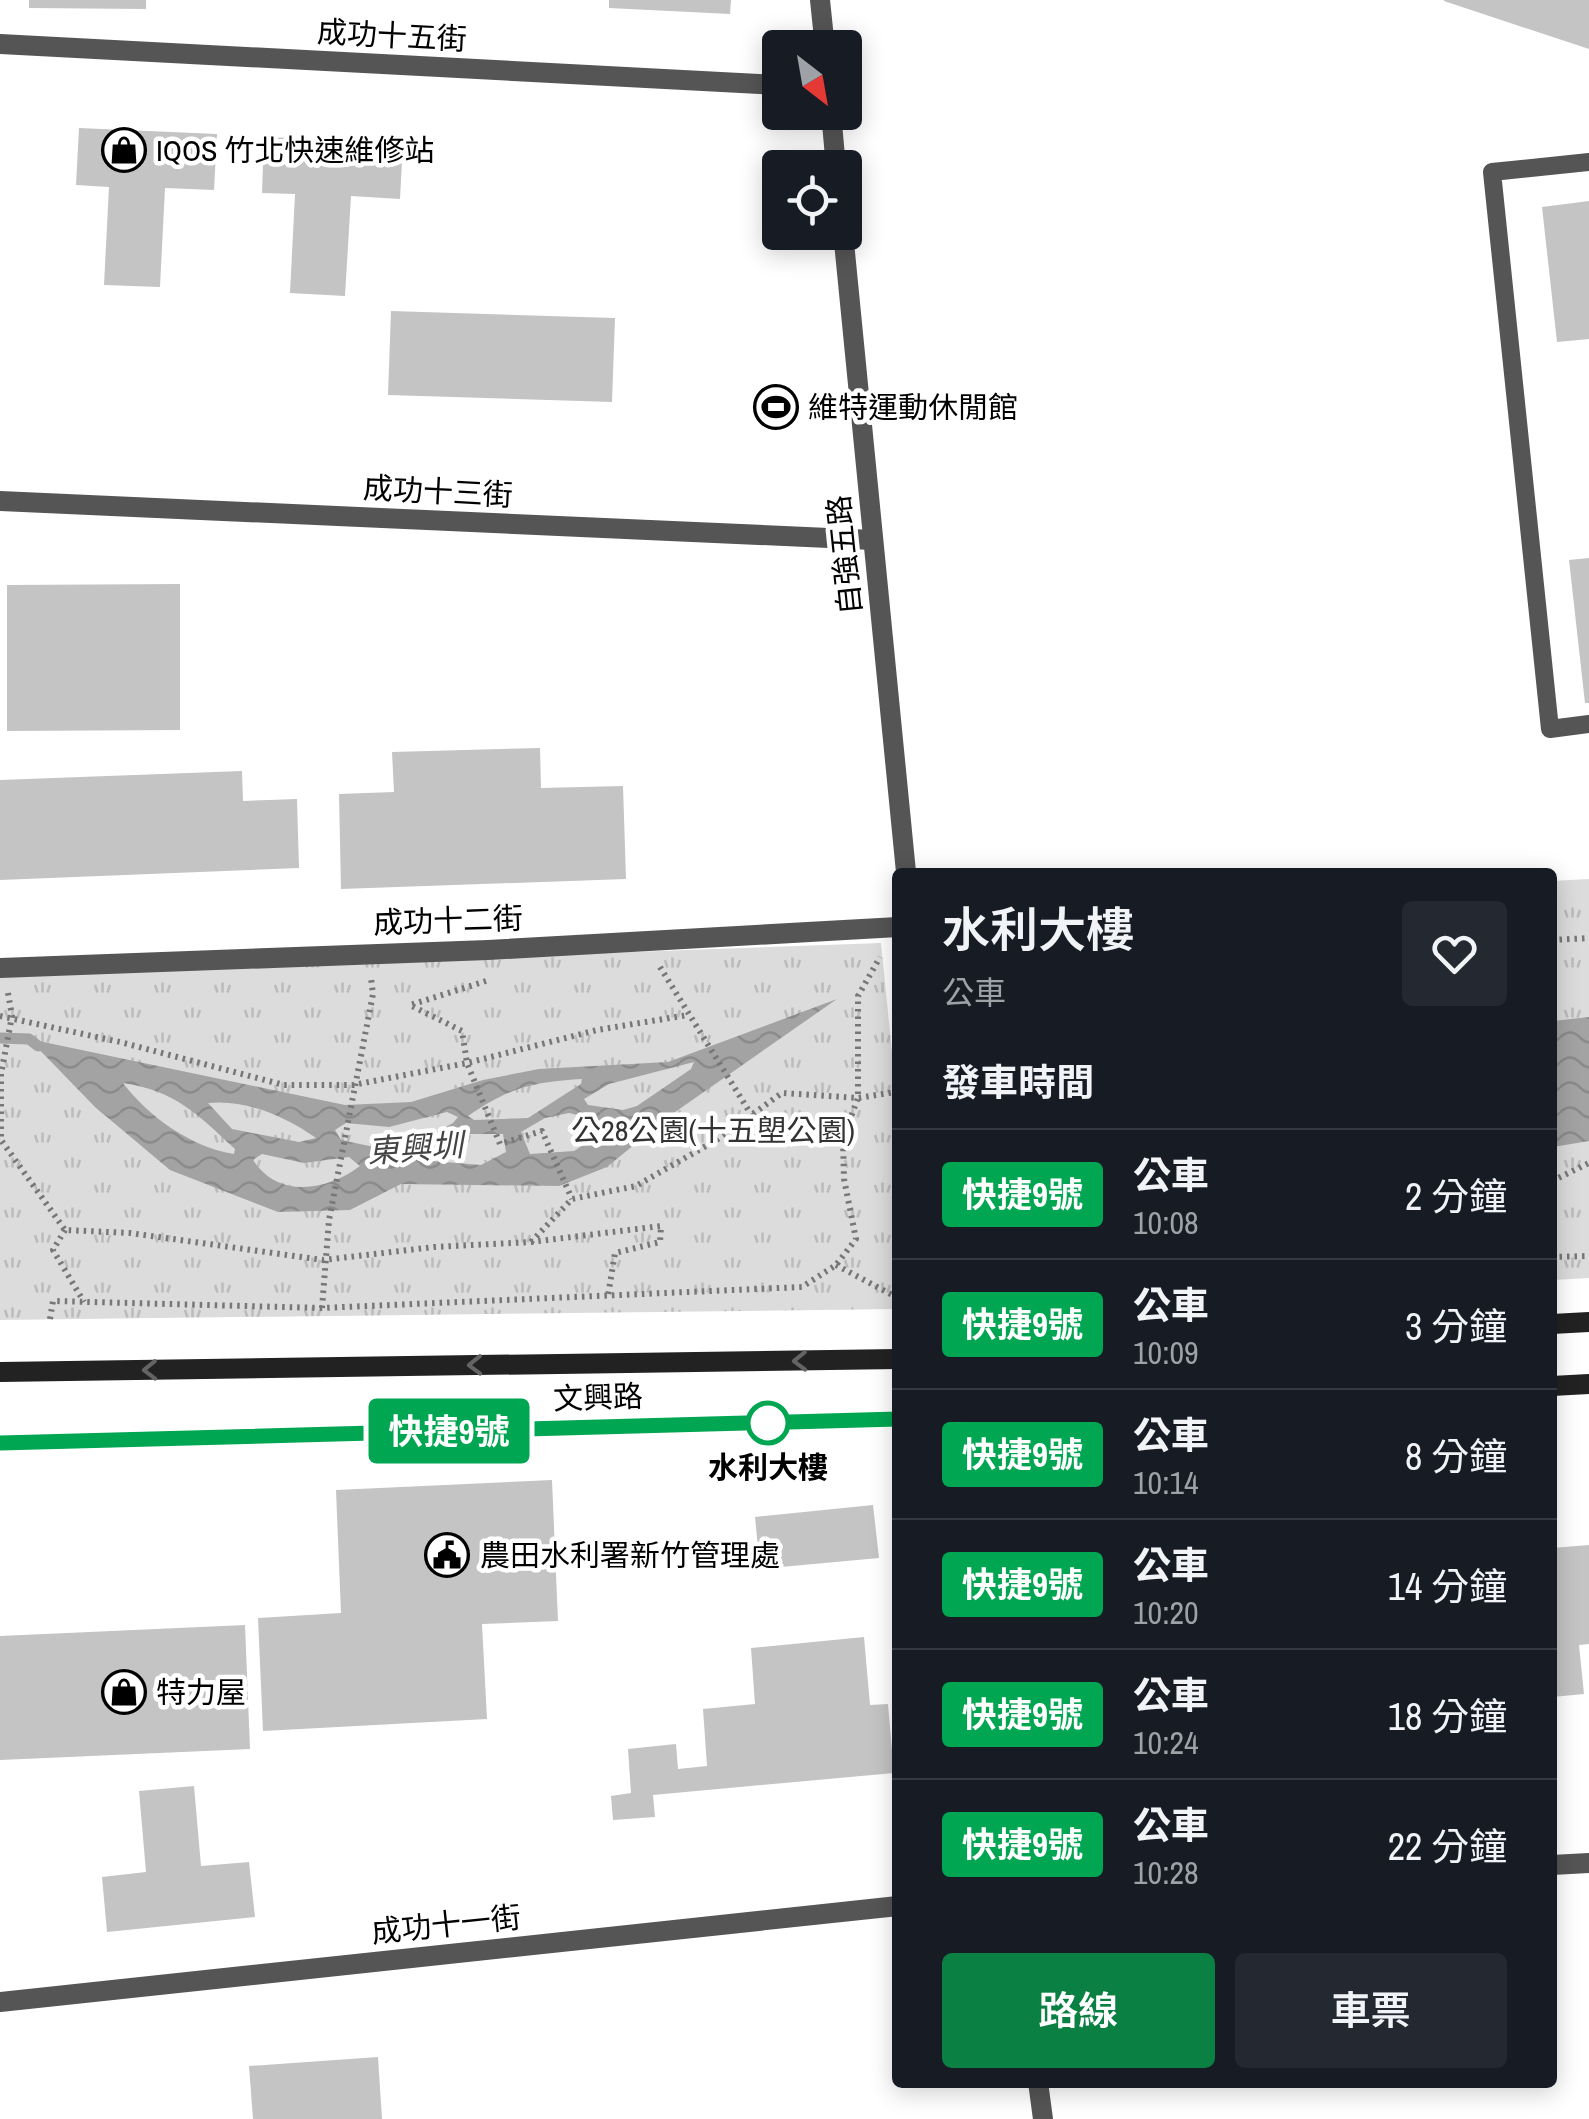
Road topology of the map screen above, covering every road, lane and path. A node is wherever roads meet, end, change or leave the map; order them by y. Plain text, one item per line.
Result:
1 (820, 0) edge
2 (822, 30) edge
3 (0, 44) edge
4 (762, 84) edge
5 (1589, 162) edge
6 (845, 250) edge
7 (0, 501) edge
8 (873, 540) junction
9 (1589, 724) edge
10 (906, 868) edge
11 (892, 927) edge
12 (1589, 938) edge
13 (644, 940) junction
14 (1557, 940) edge
15 (488, 950) junction
16 (368, 952) junction
17 (884, 952) dead end
18 (0, 968) edge
19 (688, 1015) junction
20 (0, 1016) edge
21 (12, 1016) junction
22 (467, 1063) junction
23 (353, 1085) junction
24 (892, 1093) edge
25 (858, 1098) junction
26 (752, 1116) junction
27 (1589, 1163) edge
28 (1557, 1179) edge
29 (572, 1199) junction
30 (65, 1230) junction
31 (531, 1242) junction
32 (1589, 1256) edge
33 (1557, 1258) edge
34 (323, 1260) junction
35 (836, 1265) junction
36 (892, 1295) edge
37 (608, 1296) junction
38 (85, 1303) junction
39 (322, 1308) junction
40 (50, 1319) dead end
41 (1589, 1322) edge
42 (1557, 1324) edge
43 (892, 1359) edge
44 (0, 1372) edge
45 (1589, 1384) edge
46 (1557, 1386) edge
47 (892, 1419) edge
48 (0, 1444) edge
49 (1589, 1863) edge
50 (1557, 1864) edge
51 (892, 1907) edge
52 (0, 2002) edge
53 (1039, 2088) edge
54 (1043, 2119) edge

1 - 2 street
3 - 4 street, 成功十五街
5 - 9 lane
6 - 8 street, 自強五路
7 - 8 street, 成功十三街
8 - 10 street, 自強五路
11 - 13 street, 成功十二街
12 - 14 path
13 - 15 street, 成功十二街
13 - 19 path
15 - 16 street, 成功十二街
15 - 22 path
16 - 18 street, 成功十二街
16 - 23 path
17 - 25 path
19 - 22 path
19 - 26 path
20 - 21 path
21 - 23 path
21 - 30 path
22 - 23 path
22 - 29 path
23 - 34 path
24 - 25 path
25 - 26 path
25 - 35 path
26 - 29 path
27 - 28 path
29 - 31 path
30 - 34 path
30 - 38 path
31 - 34 path
31 - 37 path
32 - 33 path
34 - 39 path
35 - 36 path
35 - 37 path
37 - 39 path
38 - 39 path
38 - 40 path
41 - 42 street
43 -> 44 street, 文興路
45 - 46 street
47 - 48 street, 文興路
49 - 50 street
51 - 52 street, 成功十一街
53 - 54 street

